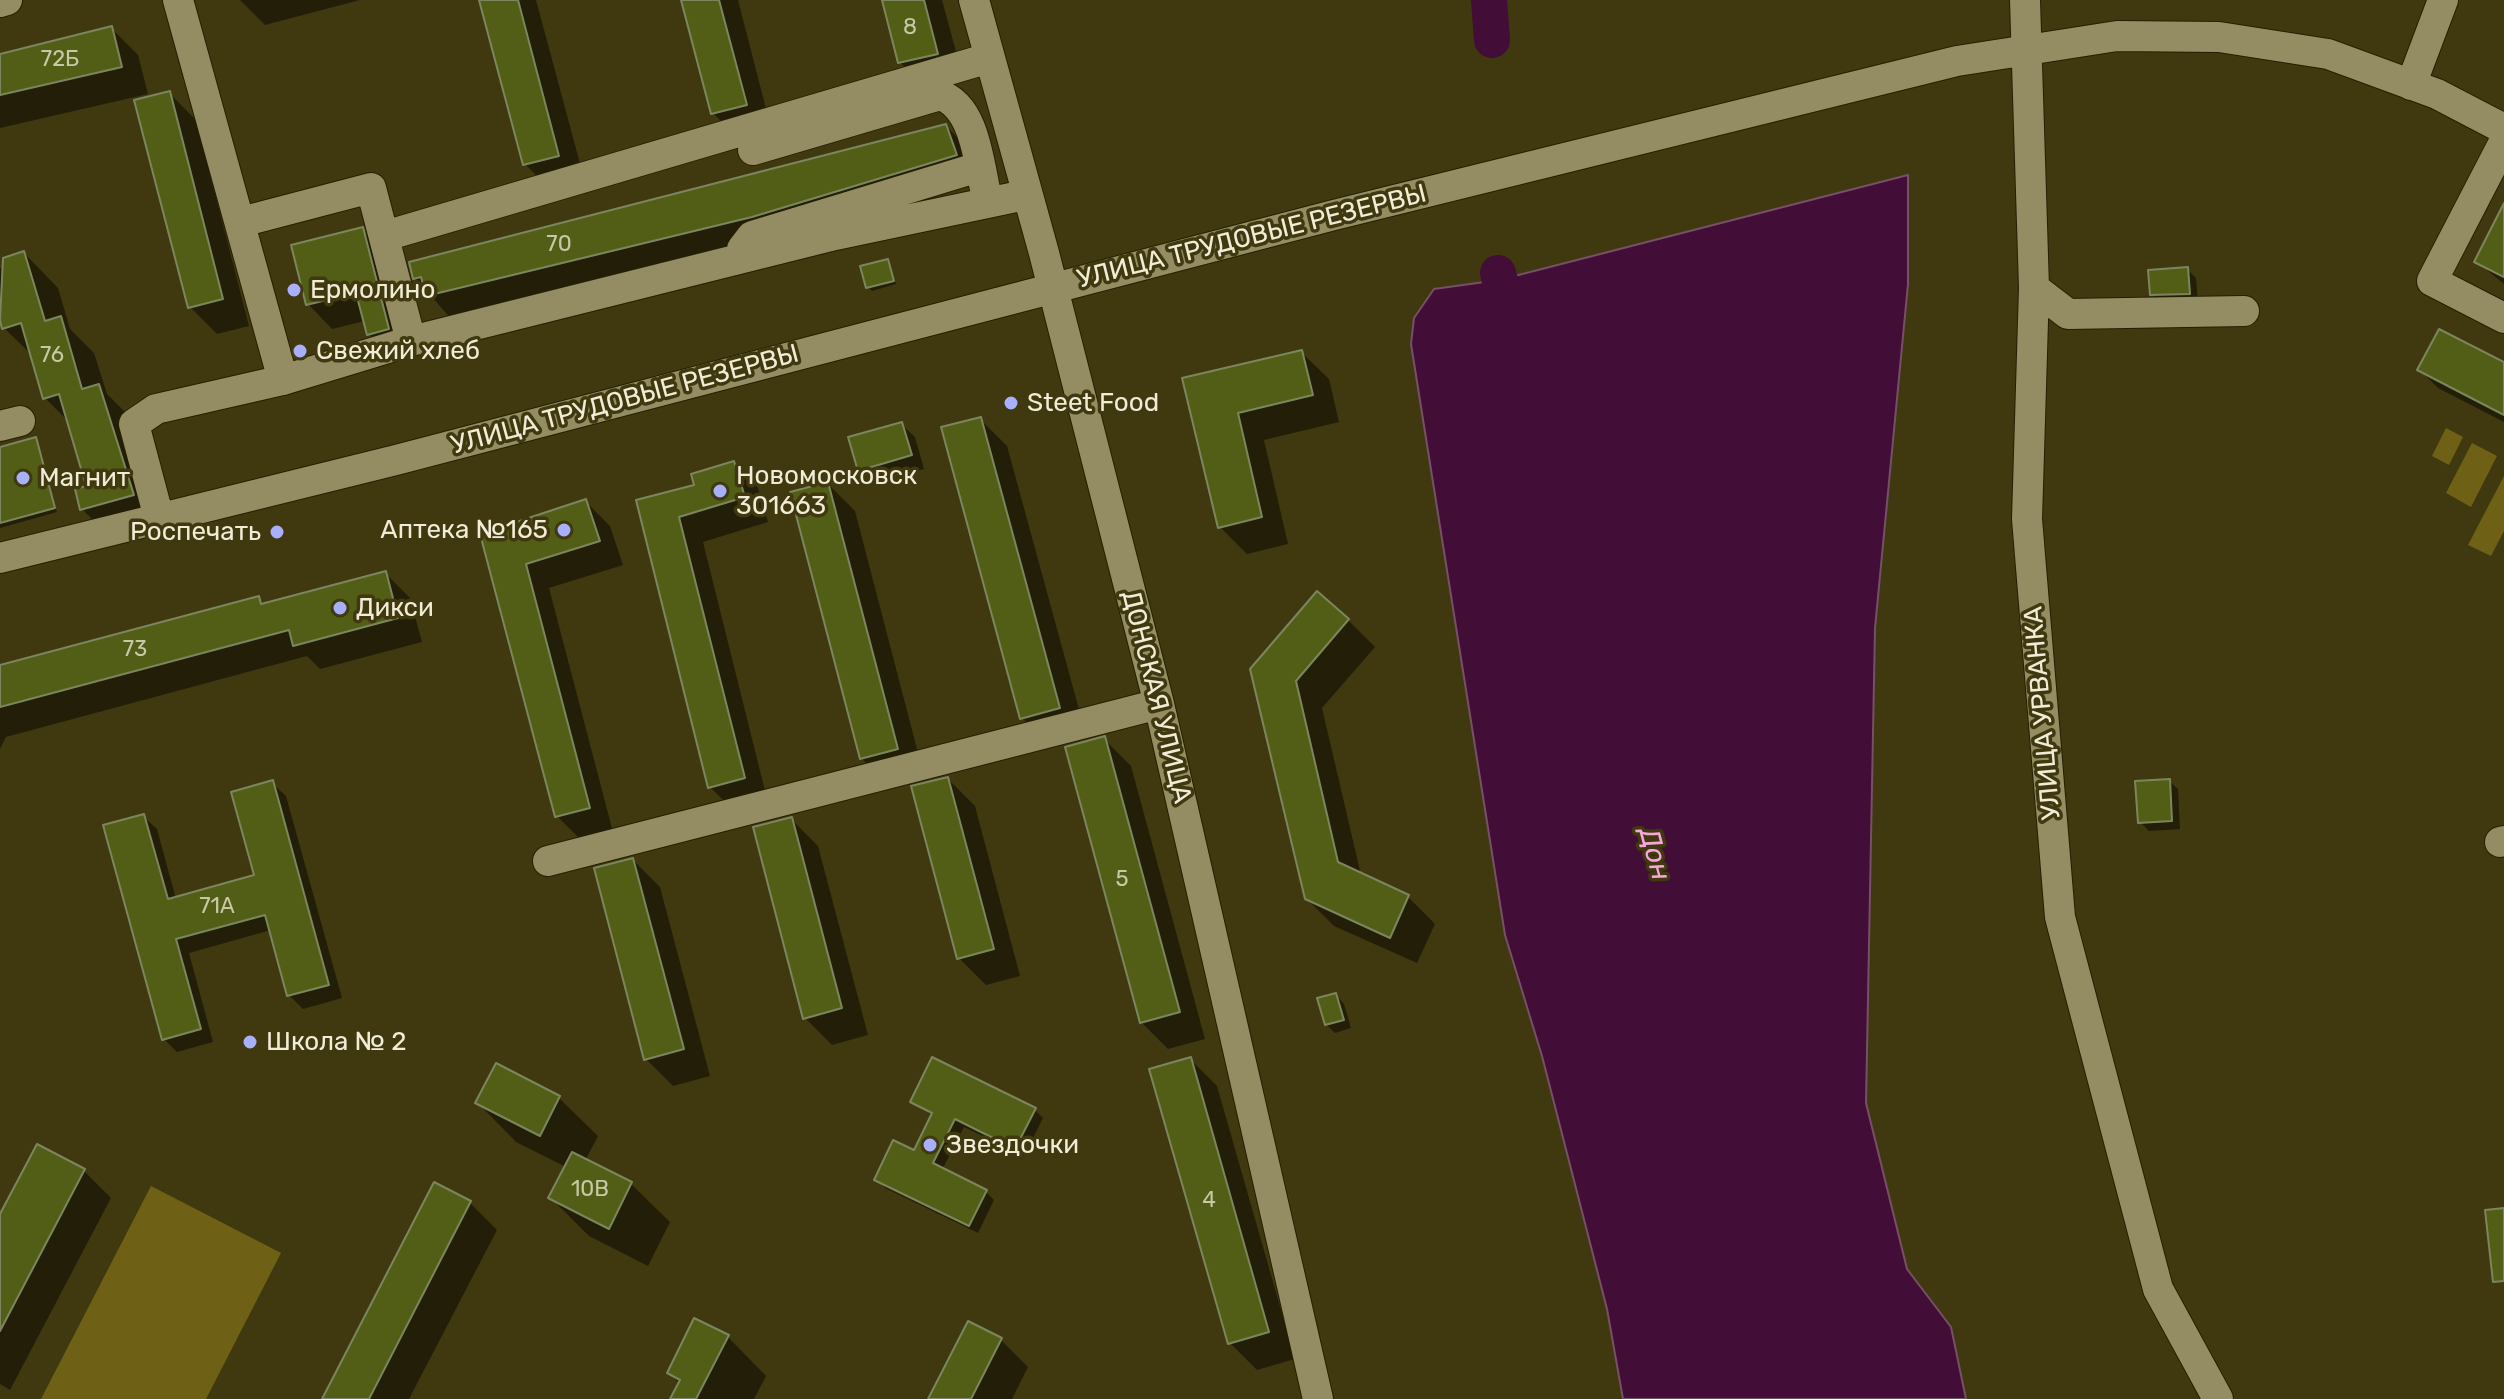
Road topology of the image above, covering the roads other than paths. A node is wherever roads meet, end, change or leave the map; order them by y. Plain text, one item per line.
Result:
1 (7, 0) edge
2 (178, 0) edge
3 (974, 0) edge
4 (2025, 0) edge
5 (2443, 0) edge
6 (0, 2) edge
7 (2028, 51) junction
8 (989, 58) junction
9 (2411, 85) junction
10 (2504, 129) edge
11 (720, 139) junction
12 (2504, 142) edge
13 (979, 167) junction
14 (2495, 183) edge
15 (1025, 195) junction
16 (988, 202) junction
17 (241, 222) junction
18 (385, 236) junction
19 (732, 262) junction
20 (2034, 288) junction
21 (1053, 289) junction
22 (2244, 311) dead end
23 (2504, 318) edge
24 (411, 341) junction
25 (283, 380) junction
26 (159, 518) junction
27 (0, 558) edge
28 (1159, 704) junction
29 (548, 861) dead end
30 (1318, 1399) edge
31 (2218, 1399) edge

1 - 6 street
2 - 17 street
3 - 8 street, ДОНСКАЯ УЛИЦА
4 - 7 street, УЛИЦА УРВАНКА
5 - 9 street
7 - 9 street, УЛИЦА ТРУДОВЫЕ РЕЗЕРВЫ
7 - 20 street, УЛИЦА УРВАНКА
7 - 21 street, УЛИЦА ТРУДОВЫЕ РЕЗЕРВЫ
8 - 11 street
8 - 15 street, ДОНСКАЯ УЛИЦА
9 - 10 street, УЛИЦА ТРУДОВЫЕ РЕЗЕРВЫ
11 - 13 street
11 - 18 street
12 - 14 street
13 - 16 street
13 - 19 street
14 - 23 street
15 - 16 street
15 - 21 street, ДОНСКАЯ УЛИЦА
16 - 19 street
17 - 18 street
17 - 25 street
18 - 24 street
19 - 24 street
20 - 22 street
20 - 31 street, УЛИЦА УРВАНКА
21 - 26 street, УЛИЦА ТРУДОВЫЕ РЕЗЕРВЫ
21 - 28 street, ДОНСКАЯ УЛИЦА
24 - 25 street
25 - 26 street
26 - 27 street, УЛИЦА ТРУДОВЫЕ РЕЗЕРВЫ
28 - 29 street
28 - 30 street, ДОНСКАЯ УЛИЦА

